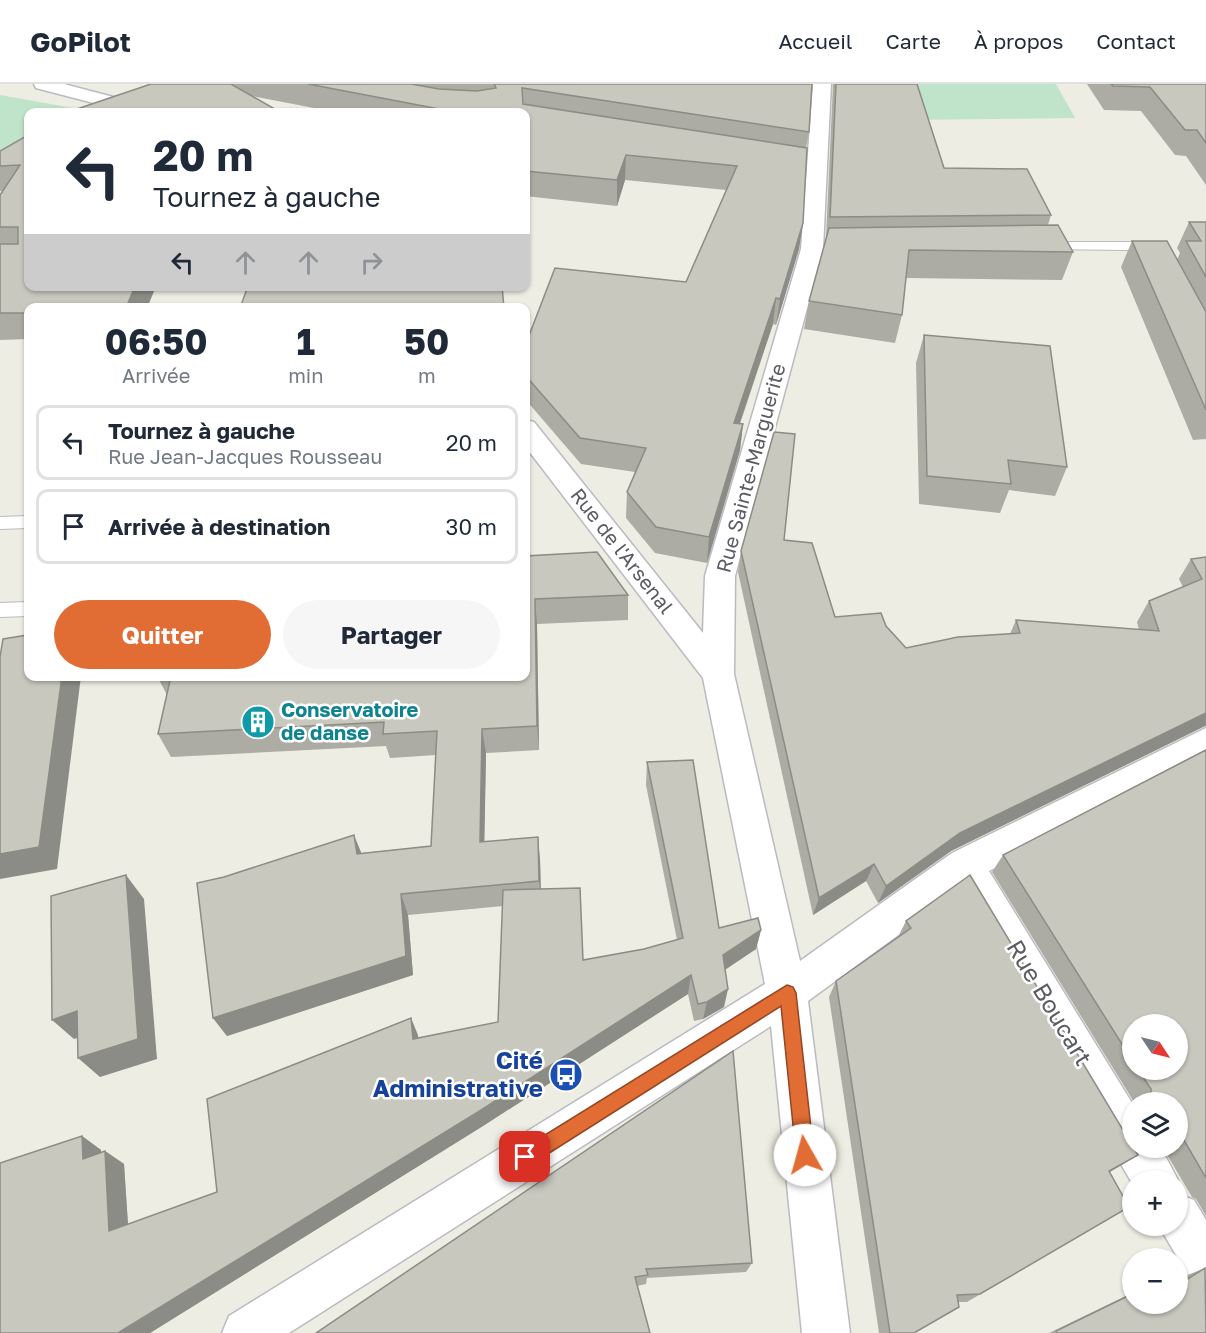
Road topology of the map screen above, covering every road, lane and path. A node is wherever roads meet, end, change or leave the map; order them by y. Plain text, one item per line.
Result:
1 (822, 84) edge
2 (55, 85) edge
3 (131, 107) edge
4 (1025, 246) edge
5 (1165, 267) edge
6 (530, 434) edge
7 (24, 522) edge
8 (0, 524) edge
9 (24, 609) edge
10 (0, 610) edge
11 (718, 674) junction
12 (1206, 741) edge
13 (965, 865) junction
14 (787, 993) junction
15 (1122, 1125) edge
16 (1188, 1233) edge
17 (1206, 1263) edge
18 (246, 1333) edge
19 (826, 1333) edge

1 - 11 street, Rue Sainte-Marguerite
2 - 3 street
4 - 5 lane
6 - 11 street, Rue de l'Arsenal
7 - 8 lane
9 - 10 lane
11 - 14 street, Rue Sainte-Marguerite
12 - 13 street
13 - 14 street
13 - 15 street, Rue Boucart
14 - 18 street
14 - 19 street, Rue Sainte-Marguerite
16 - 17 street

